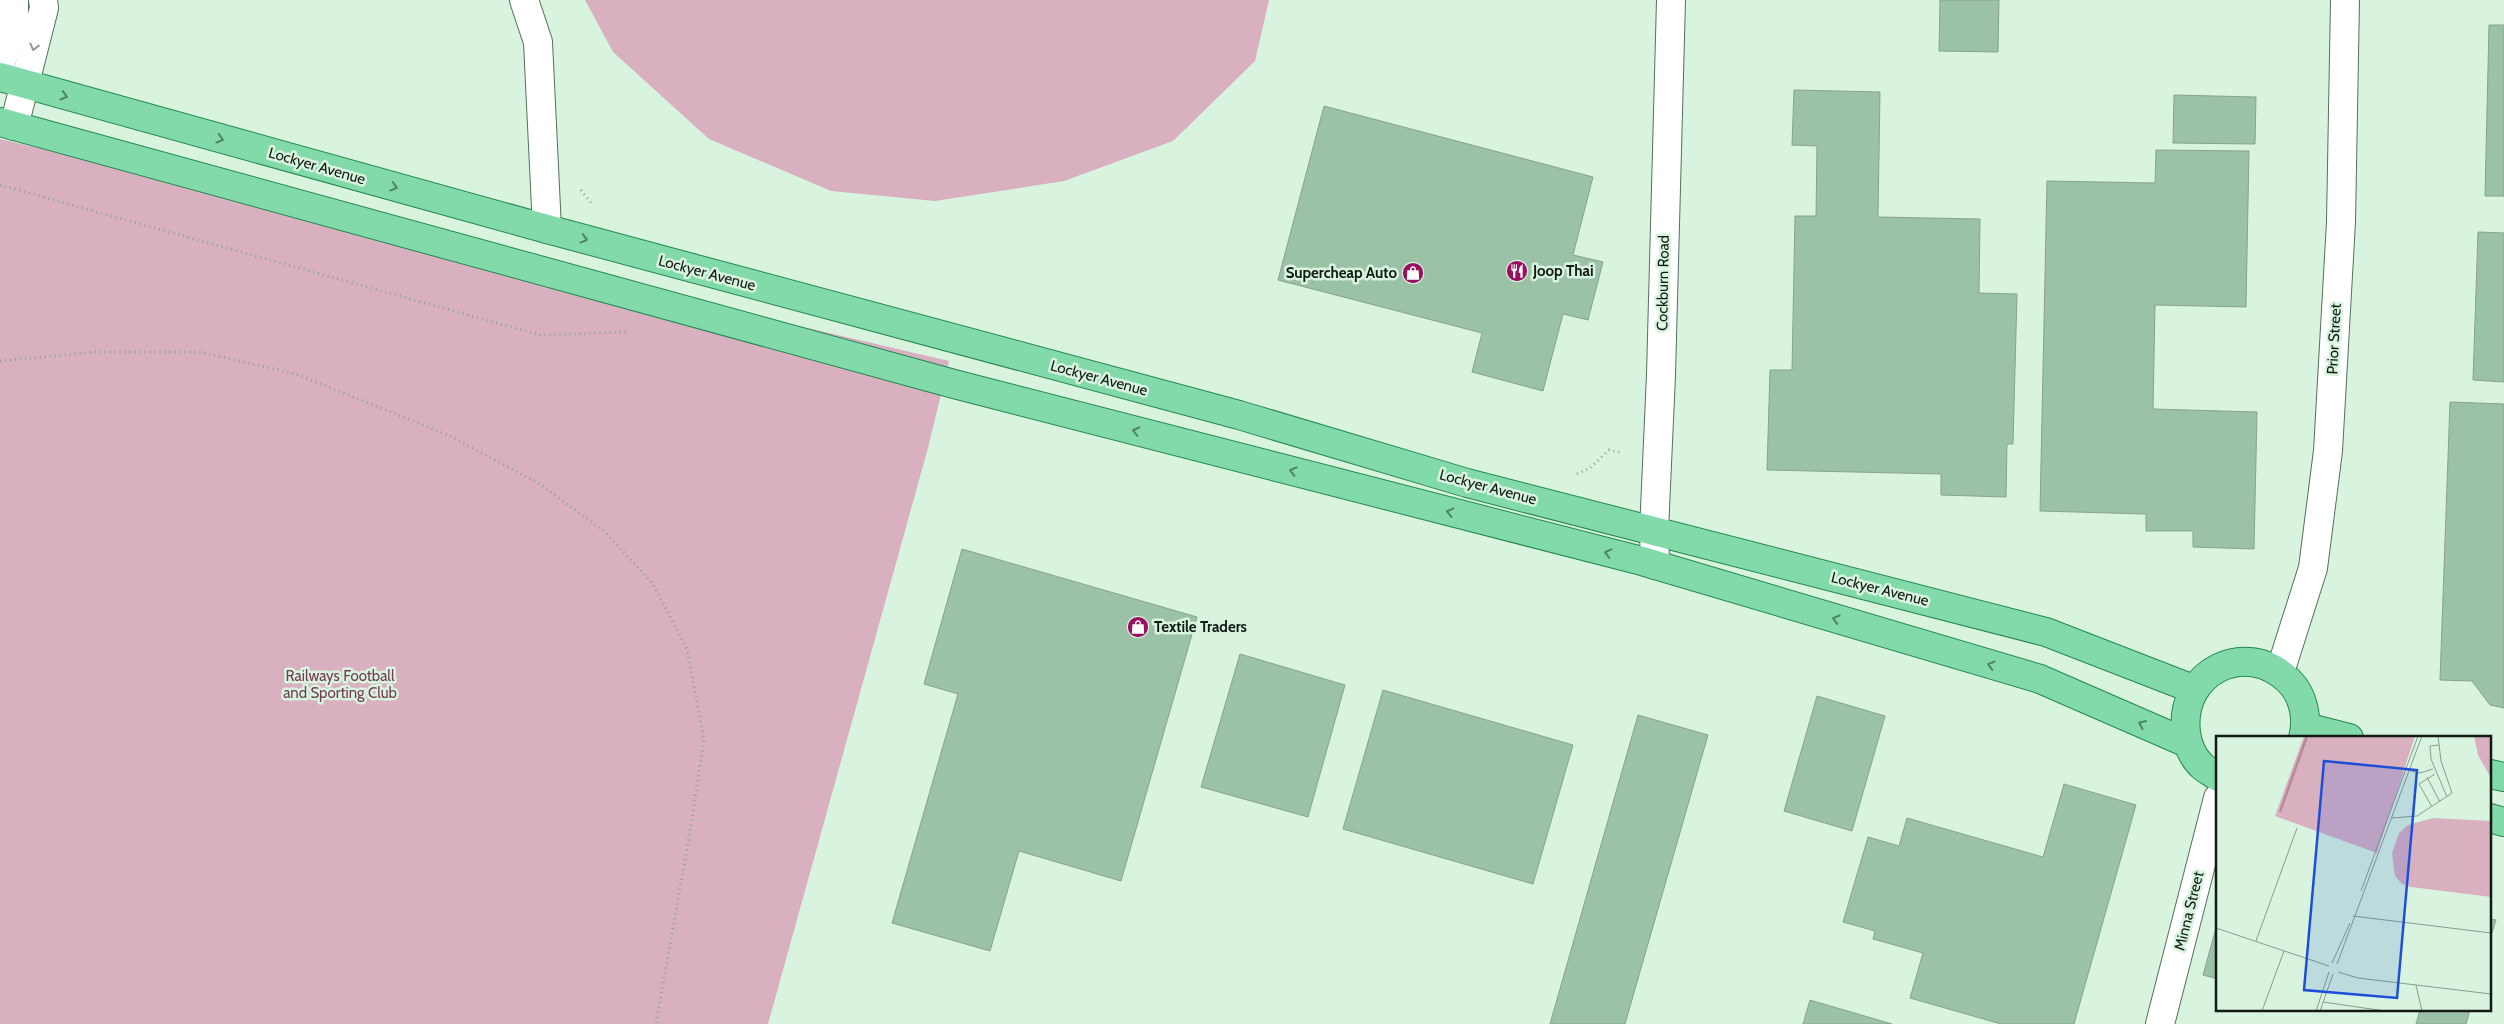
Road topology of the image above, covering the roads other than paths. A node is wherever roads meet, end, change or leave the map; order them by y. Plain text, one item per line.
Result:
1 (14, 0) edge
2 (43, 0) edge
3 (524, 0) edge
4 (1671, 0) edge
5 (2345, 0) edge
6 (0, 66) edge
7 (12, 81) edge
8 (7, 124) edge
9 (547, 229) junction
10 (1654, 531) junction
11 (1655, 565) junction
12 (2280, 672) junction
13 (2193, 689) junction
14 (2305, 732) edge
15 (2334, 736) edge
16 (2187, 743) junction
17 (2216, 776) edge
18 (2216, 806) edge
19 (2160, 1024) edge

1 - 6 street
2 -> 7 street
3 - 9 street
4 - 10 street, Cockburn Road
5 - 12 street, Prior Street
7 - 8 street
7 -> 9 main road, Lockyer Avenue
11 -> 8 main road
9 -> 10 main road, Lockyer Avenue
10 - 11 street, Cockburn Road
10 - 13 main road, Lockyer Avenue
16 -> 11 main road
12 - 13 main road
12 - 14 main road
13 - 16 main road
14 - 15 main road
16 - 17 main road
18 - 19 street, Minna Street

